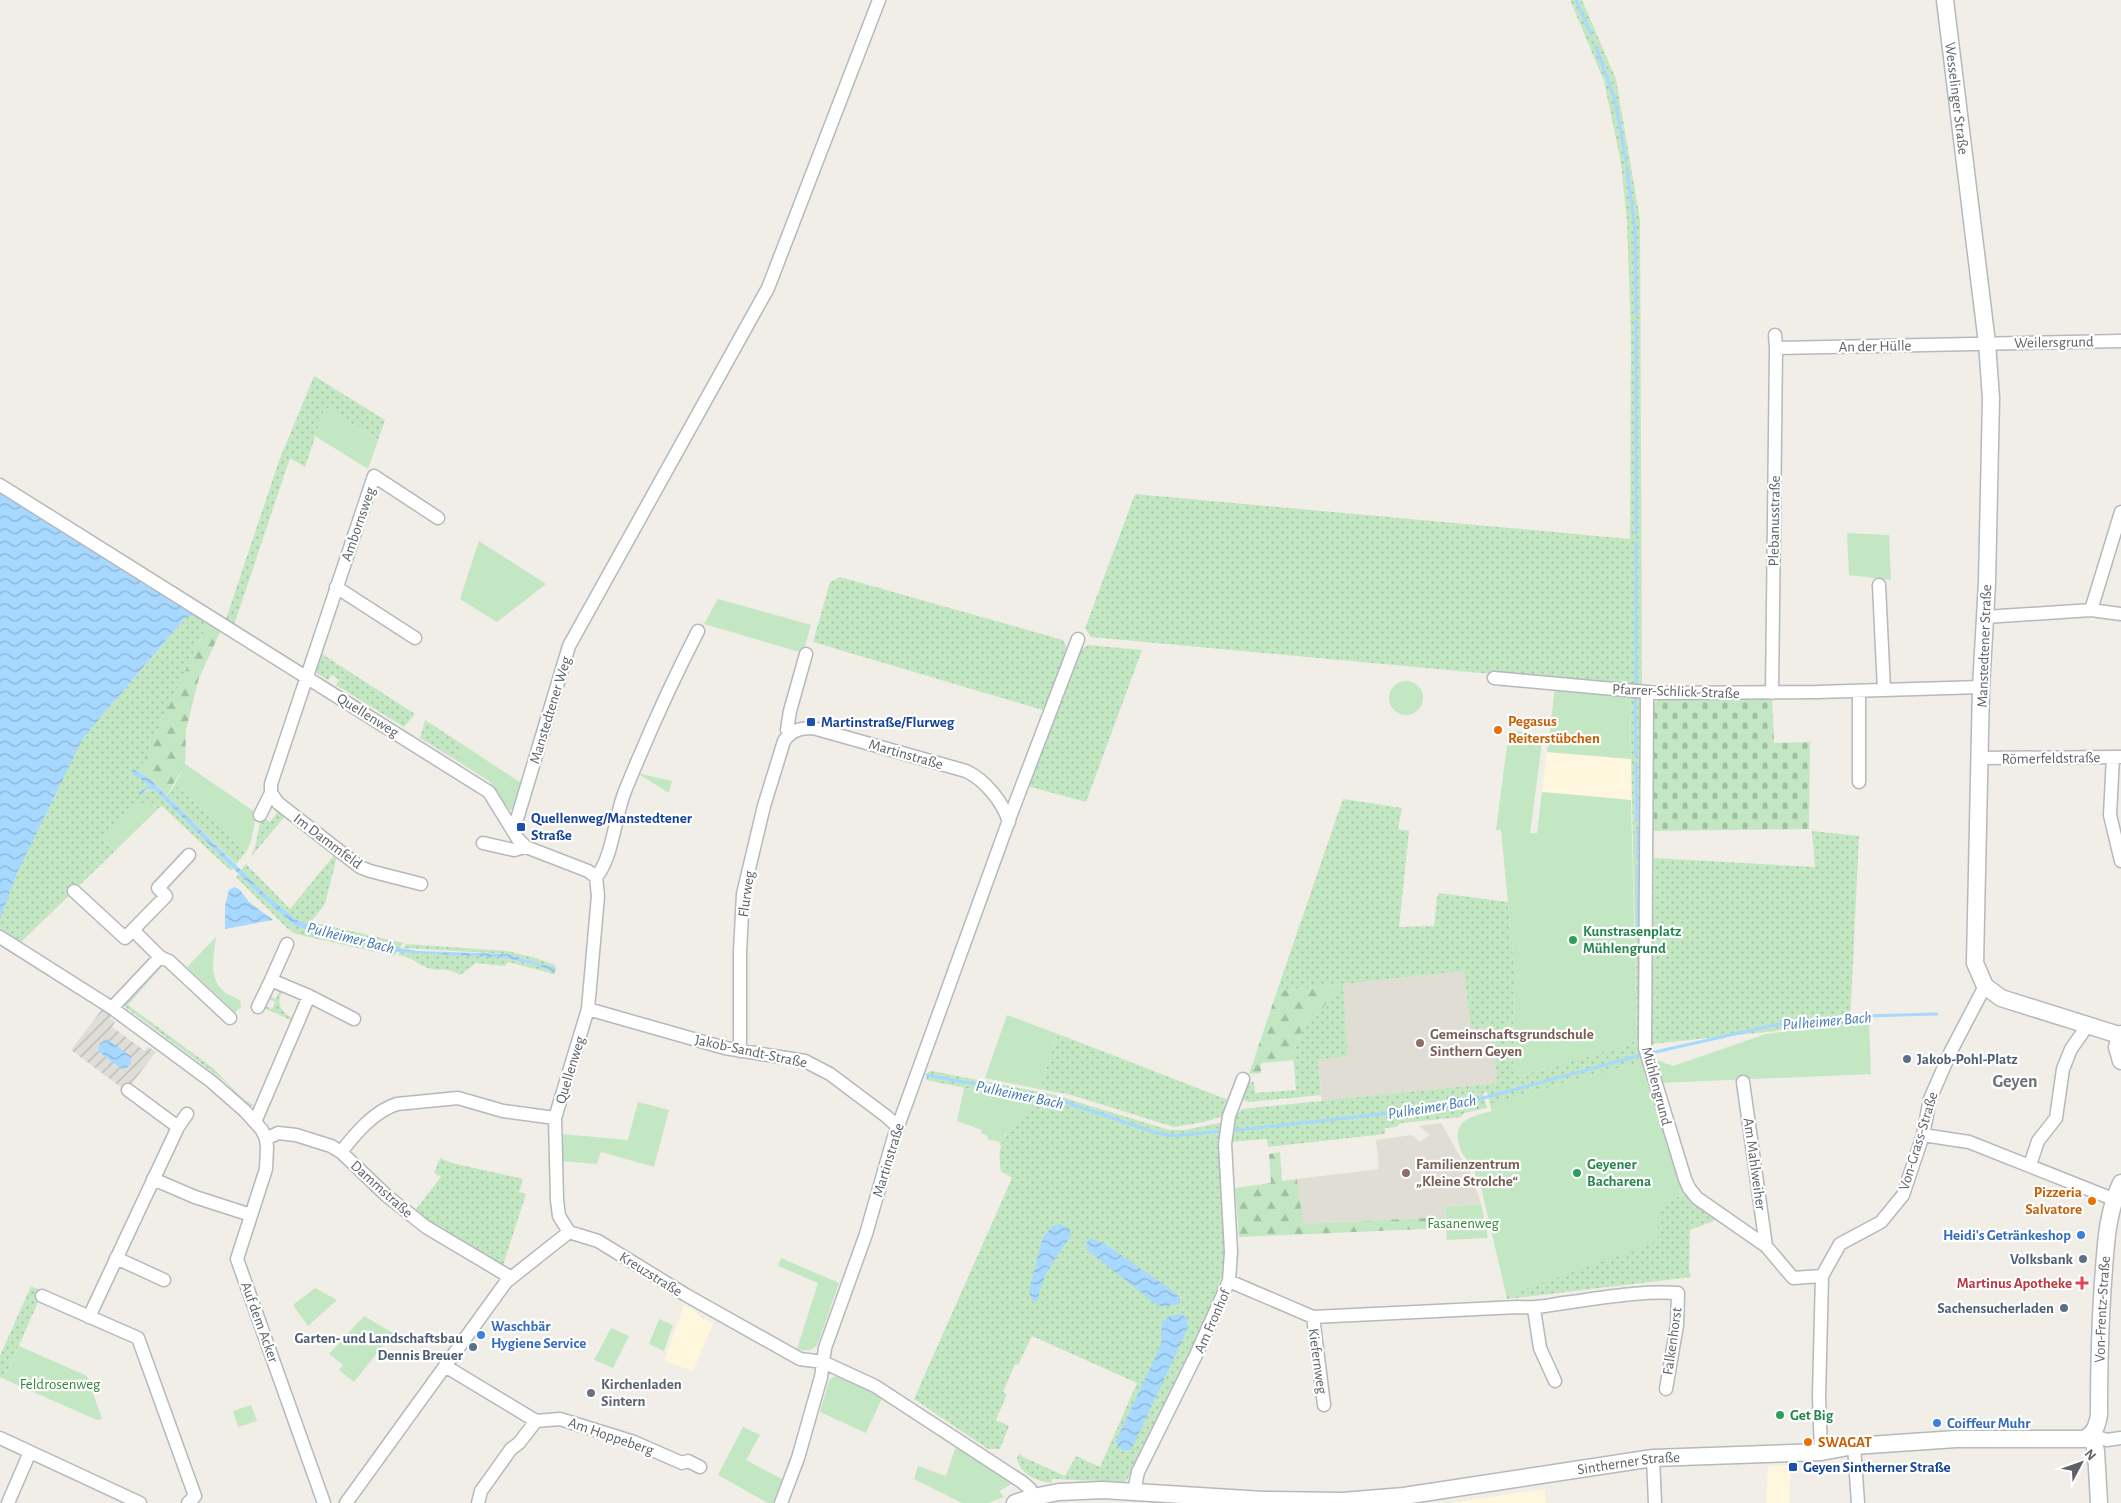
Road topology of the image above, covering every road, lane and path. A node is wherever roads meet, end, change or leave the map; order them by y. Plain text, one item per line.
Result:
1 (879, 0) edge
2 (1945, 0) edge
3 (1969, 197) joint
4 (1775, 335) dead end
5 (2121, 341) edge
6 (1987, 343) junction
7 (1776, 348) junction
8 (0, 485) edge
9 (2121, 512) edge
10 (438, 518) dead end
11 (1879, 585) dead end
12 (336, 587) junction
13 (2091, 610) junction
14 (2121, 614) edge
15 (1985, 617) junction
16 (698, 631) dead end
17 (415, 638) dead end
18 (1078, 639) dead end
19 (806, 654) dead end
20 (306, 678) junction
21 (1494, 678) dead end
22 (1982, 687) junction
23 (1884, 690) junction
24 (1859, 691) junction
25 (1647, 693) junction
26 (1772, 693) junction
27 (787, 737) junction
28 (2117, 757) edge
29 (1981, 758) junction
30 (1859, 782) dead end
31 (271, 793) junction
32 (260, 815) dead end
33 (1009, 822) junction
34 (514, 829) junction
35 (483, 843) dead end
36 (526, 847) junction
37 (189, 855) dead end
38 (2121, 861) edge
39 (596, 877) junction
40 (422, 884) dead end
41 (74, 891) dead end
42 (133, 930) junction
43 (0, 938) edge
44 (287, 944) dead end
45 (160, 957) junction
46 (271, 980) junction
47 (1985, 986) junction
48 (309, 996) junction
49 (258, 1007) dead end
50 (112, 1008) junction
51 (588, 1009) junction
52 (230, 1018) dead end
53 (354, 1019) dead end
54 (2085, 1024) junction
55 (2120, 1035) edge
56 (740, 1051) junction
57 (2121, 1061) edge
58 (1242, 1079) dead end
59 (1743, 1082) dead end
60 (128, 1090) dead end
61 (187, 1114) dead end
62 (555, 1118) junction
63 (255, 1122) junction
64 (178, 1127) junction
65 (898, 1127) junction
66 (1923, 1135) junction
67 (266, 1139) junction
68 (341, 1152) junction
69 (2030, 1165) junction
70 (153, 1179) junction
71 (2121, 1184) edge
72 (2114, 1199) junction
73 (251, 1215) junction
74 (569, 1232) junction
75 (1766, 1246) junction
76 (116, 1258) junction
77 (1822, 1276) junction
78 (510, 1277) junction
79 (164, 1280) dead end
80 (1229, 1281) junction
81 (42, 1296) dead end
82 (1534, 1309) junction
83 (89, 1317) junction
84 (1312, 1317) junction
85 (823, 1362) junction
86 (445, 1366) junction
87 (1555, 1381) dead end
88 (1666, 1389) dead end
89 (1324, 1405) dead end
90 (536, 1421) junction
91 (2091, 1435) junction
92 (0, 1438) edge
93 (2121, 1438) edge
94 (1854, 1446) junction
95 (30, 1452) junction
96 (1821, 1452) junction
97 (1653, 1458) junction
98 (700, 1467) dead end
99 (1134, 1491) junction
100 (1025, 1501) edge
101 (8, 1503) edge
102 (140, 1503) edge
103 (188, 1503) edge
104 (324, 1503) edge
105 (346, 1503) edge
106 (478, 1503) edge
107 (781, 1503) edge
108 (1655, 1503) edge
109 (1858, 1503) edge
110 (2099, 1503) edge

1 - 34 street, Manstedtener Weg
2 - 3 street, Wesselinger Straße
3 - 6 street, Manstedtener Straße
4 - 7 street
5 - 6 street, Weilersgrund
6 - 7 street, An der Hülle
6 - 15 street, Manstedtener Straße
7 - 26 street, Plebanusstraße
8 - 20 street, Quellenweg
9 - 13 street
10 - 12 street, Ambornsweg
11 - 23 street
12 - 17 street
12 - 20 street, Ambornsweg
13 - 14 street
13 - 15 street
15 - 22 street, Manstedtener Straße
16 - 39 street, Quellenweg
18 - 33 street, Martinstraße
19 - 27 street, Flurweg
20 - 31 street
20 - 34 street, Quellenweg
21 - 25 street, Pfarrer-Schlick-Straße
22 - 23 street, Pfarrer-Schlick-Straße
22 - 29 street, Manstedtener Straße
23 - 24 street, Pfarrer-Schlick-Straße
24 - 26 street, Pfarrer-Schlick-Straße
24 - 30 street
25 - 26 street, Pfarrer-Schlick-Straße
25 - 75 street, Mühlengrund
27 - 33 street, Martinstraße
27 - 56 street, Flurweg
28 - 29 street, Römerfeldstraße
28 - 38 street
29 - 47 street, Manstedtener Straße
31 - 32 street
31 - 40 street, Im Dammfeld
33 - 65 street, Martinstraße
34 - 36 street, Quellenweg
35 - 36 street
36 - 39 street
37 - 42 street
39 - 51 street, Quellenweg
41 - 42 street
42 - 45 street
43 - 50 street
44 - 46 street
45 - 50 street
45 - 52 street
46 - 48 street
46 - 49 street
47 - 54 street
47 - 66 street, Von-Grass-Straße
48 - 53 street
48 - 63 street
50 - 63 street
51 - 56 street, Jakob-Sandt-Straße
51 - 62 street, Quellenweg
54 - 55 street
54 - 69 street
55 - 57 street
56 - 65 street, Jakob-Sandt-Straße
58 - 80 street, Am Fronhof
59 - 75 street, Am Mahlweiher
60 - 64 street
61 - 64 street
62 - 68 street
62 - 74 street, Quellenweg
63 - 67 street
64 - 70 street
65 - 85 street, Martinstraße
66 - 69 street
66 - 77 street, Von-Grass-Straße
67 - 68 street, Dammstraße
67 - 73 street, Auf dem Acker
68 - 78 street, Dammstraße
69 - 72 street
70 - 73 street
70 - 76 street
71 - 72 street, Von-Frentz-Straße
72 - 91 street, Von-Frentz-Straße
73 - 104 street, Auf dem Acker
74 - 78 street
74 - 85 street, Kreuzstraße
75 - 77 street, Mühlengrund
76 - 79 street
76 - 83 street
77 - 96 street, Von-Grass-Straße
78 - 86 street
80 - 84 street
80 - 99 street, Am Fronhof
81 - 83 street
82 - 84 street
82 - 87 street
82 - 88 street, Falkenhorst
83 - 103 street
84 - 89 street, Kiefernweg
85 - 100 street, Kreuzstraße
85 - 107 street, Martinstraße
86 - 90 street
86 - 105 street
90 - 98 street, Am Hoppeberg
90 - 106 street
91 - 93 street, Sintherner Straße
91 - 94 street, Sintherner Straße
91 - 110 street
92 - 95 street
94 - 96 street, Sintherner Straße
94 - 109 street
95 - 101 street
95 - 102 street
96 - 97 street, Sintherner Straße
97 - 99 street, Sintherner Straße
97 - 108 street
99 - 100 street, Sintherner Straße

